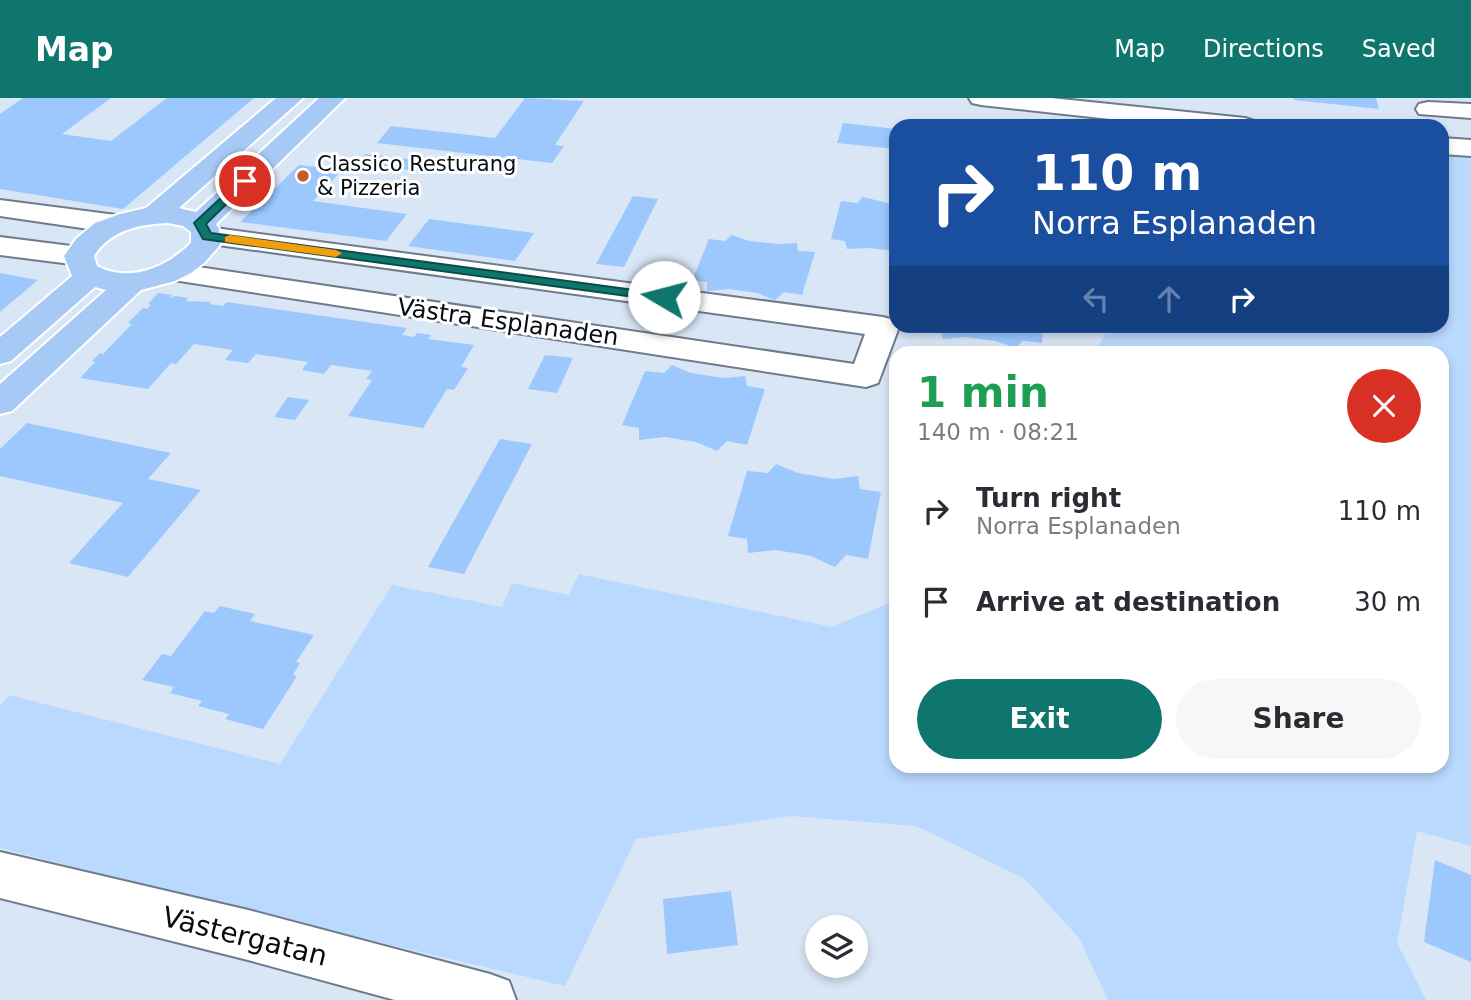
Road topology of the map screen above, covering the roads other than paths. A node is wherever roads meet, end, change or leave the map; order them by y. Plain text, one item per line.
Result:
1 (290, 98) edge
2 (333, 98) edge
3 (981, 98) edge
4 (1471, 111) edge
5 (1179, 119) edge
6 (1449, 125) edge
7 (0, 208) edge
8 (155, 215) junction
9 (116, 224) junction
10 (203, 230) junction
11 (0, 246) edge
12 (85, 266) junction
13 (171, 272) junction
14 (132, 282) junction
15 (0, 354) edge
16 (0, 403) edge
17 (0, 875) edge
18 (490, 1000) edge

1 - 8 main road
2 - 10 main road
3 - 5 street
4 - 6 street
7 - 9 street
8 - 9 main road
8 - 10 main road
9 - 12 main road
10 - 13 main road
10 - 13 street, Västra Esplanaden
11 - 12 street
12 - 14 main road
12 - 15 main road
13 - 14 main road
14 - 16 main road
17 - 18 street, Västergatan

